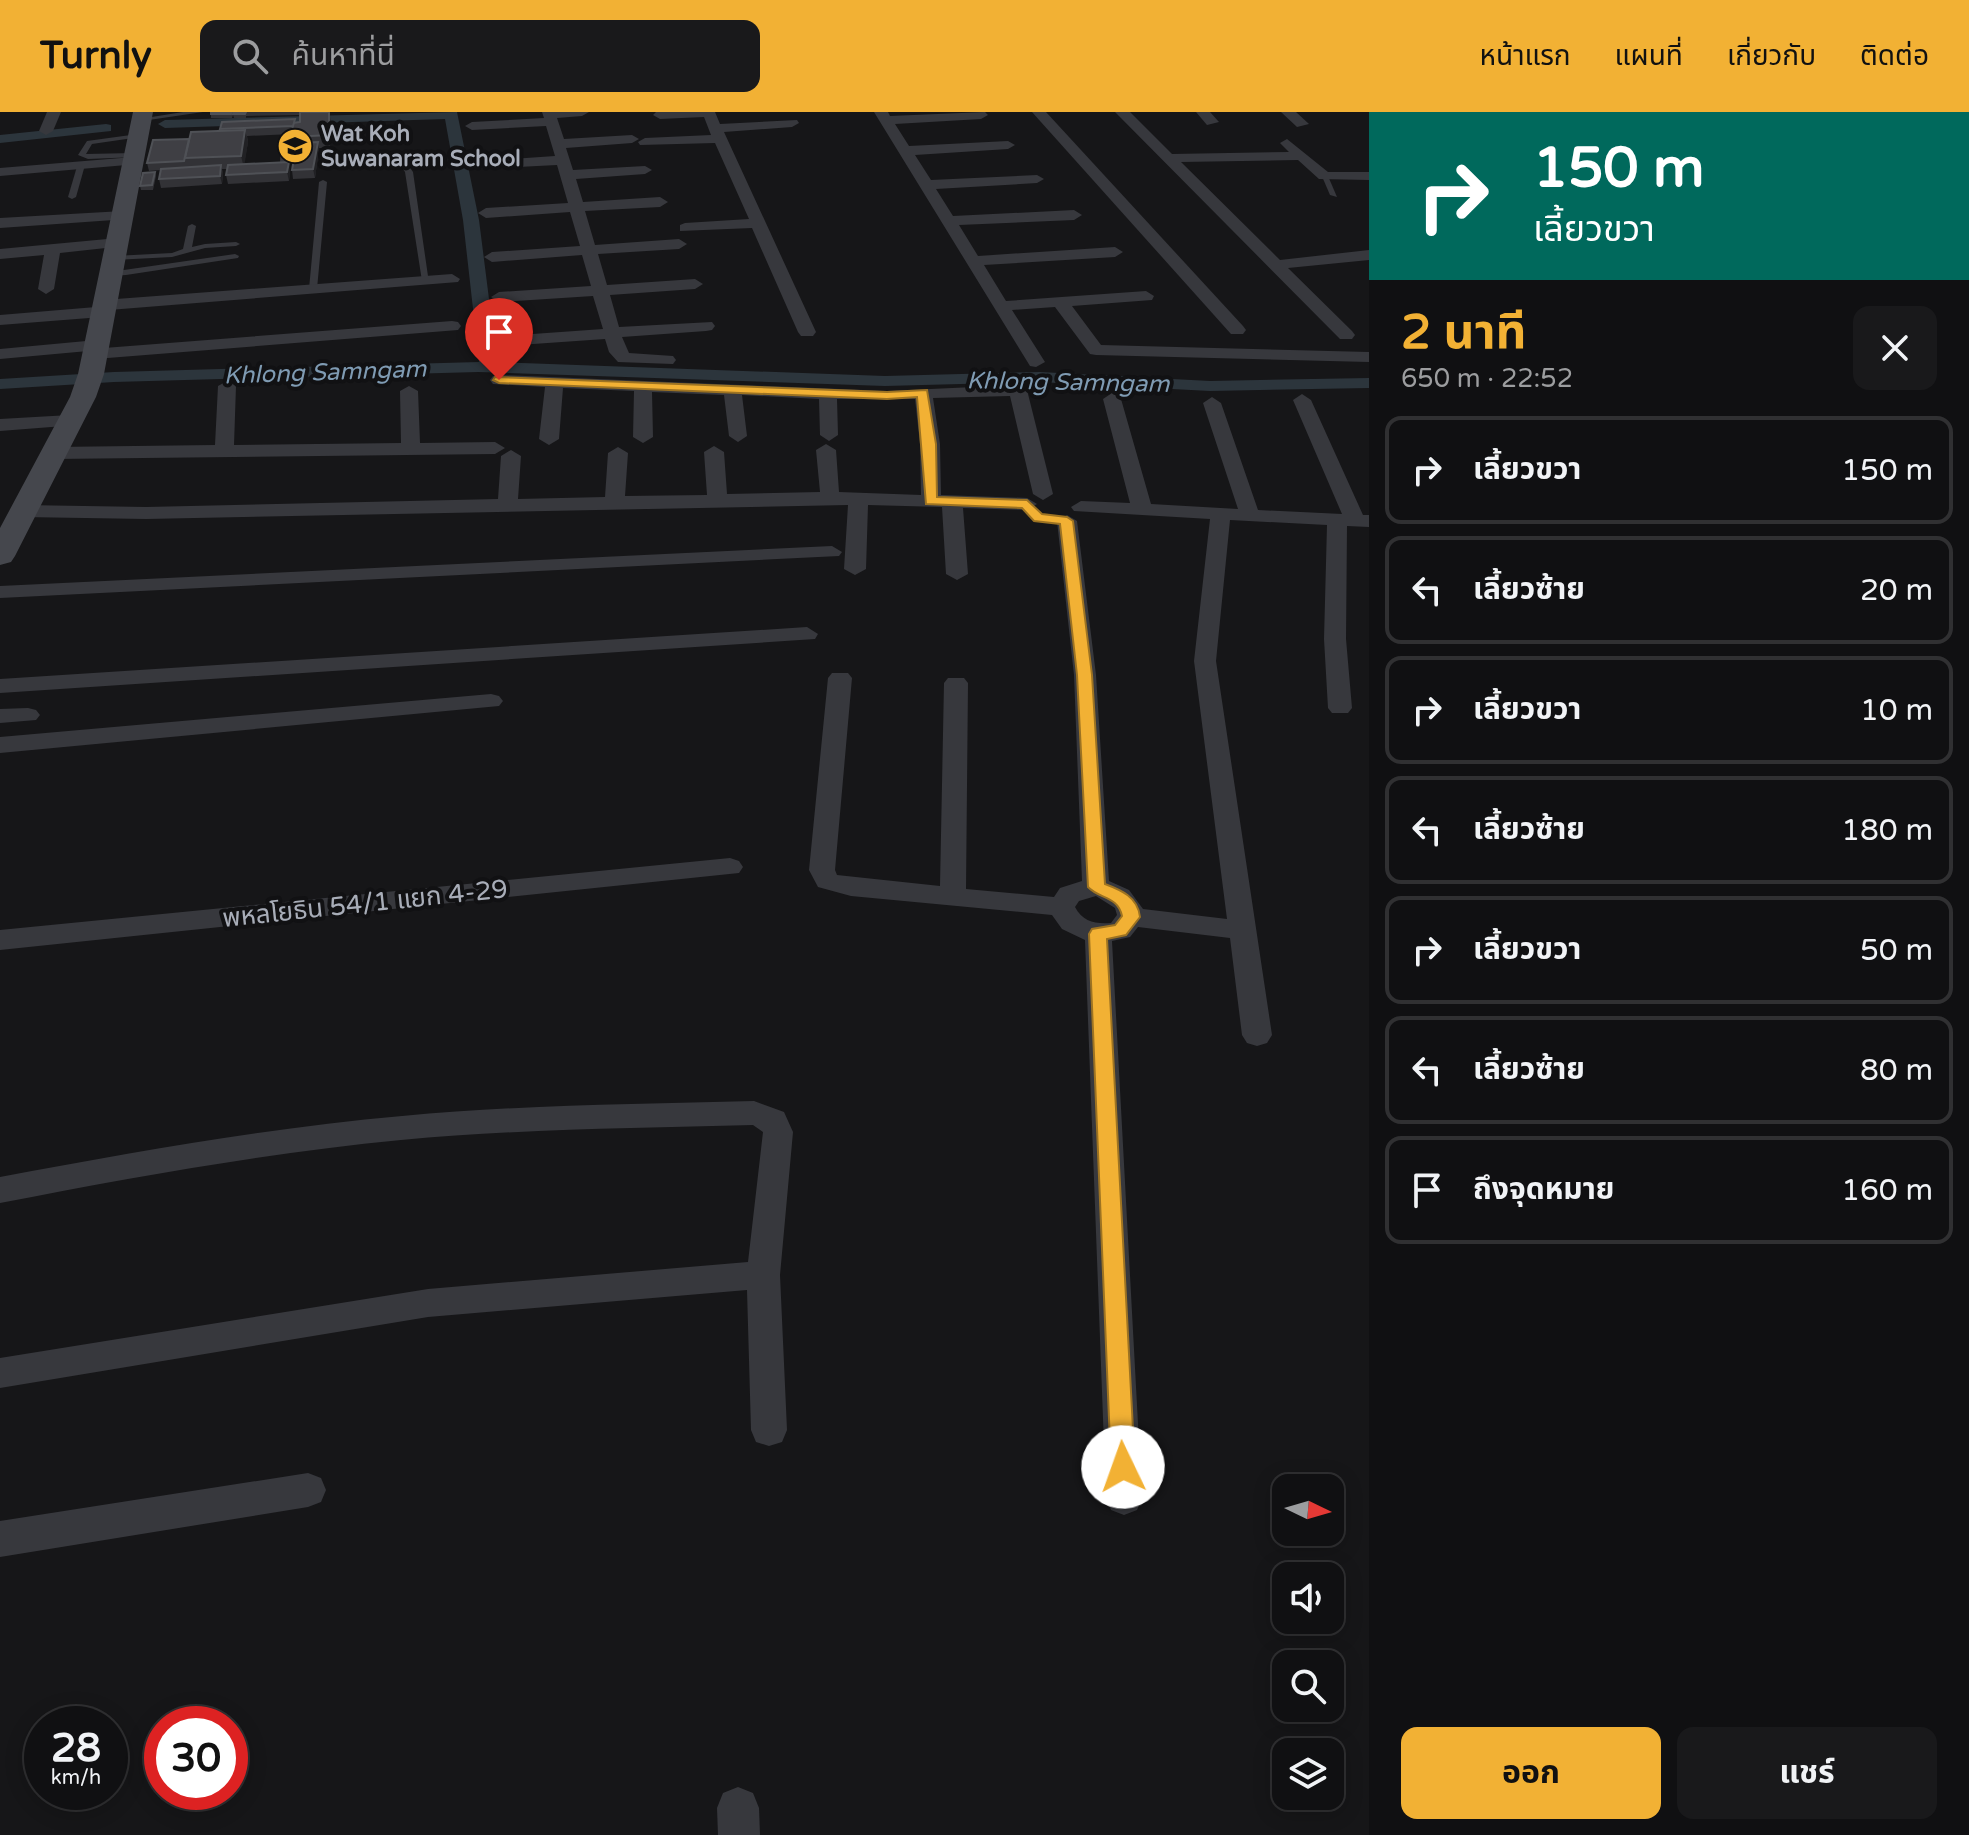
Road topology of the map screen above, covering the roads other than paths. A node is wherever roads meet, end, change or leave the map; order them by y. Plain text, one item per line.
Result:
1 (54, 112) edge
2 (200, 112) edge
3 (582, 112) edge
4 (1039, 112) edge
5 (1122, 112) edge
6 (1288, 112) edge
7 (660, 115) dead end
8 (981, 115) dead end
9 (550, 116) edge
10 (883, 116) edge
11 (713, 123) edge
12 (792, 123) dead end
13 (1302, 124) dead end
14 (472, 126) dead end
15 (46, 131) dead end
16 (1281, 137) dead end
17 (285, 144) dead end
18 (1008, 145) dead end
19 (139, 147) edge
20 (905, 151) junction
21 (557, 152) junction
22 (1302, 156) junction
23 (1169, 158) junction
24 (81, 165) junction
25 (480, 165) dead end
26 (396, 166) dead end
27 (266, 169) edge
28 (645, 170) dead end
29 (1, 176) edge
30 (1324, 176) junction
31 (1369, 176) edge
32 (1037, 179) dead end
33 (323, 182) dead end
34 (926, 185) junction
35 (1334, 195) dead end
36 (72, 197) dead end
37 (660, 202) dead end
38 (576, 207) junction
39 (486, 213) dead end
40 (1074, 215) dead end
41 (123, 216) junction
42 (948, 221) junction
43 (0, 223) edge
44 (759, 223) junction
45 (192, 226) dead end
46 (236, 244) dead end
47 (53, 250) junction
48 (589, 250) junction
49 (187, 251) junction
50 (1115, 252) dead end
51 (0, 254) edge
52 (235, 256) dead end
53 (492, 257) dead end
54 (1367, 257) edge
55 (114, 258) junction
56 (972, 261) junction
57 (1276, 265) junction
58 (452, 279) dead end
59 (426, 281) junction
60 (695, 284) dead end
61 (46, 289) dead end
62 (313, 289) junction
63 (601, 290) junction
64 (1146, 296) dead end
65 (499, 297) dead end
66 (1060, 302) junction
67 (1000, 306) junction
68 (103, 308) junction
69 (0, 320) edge
70 (452, 326) dead end
71 (706, 326) dead end
72 (1237, 330) dead end
73 (807, 332) dead end
74 (614, 333) junction
75 (1346, 335) dead end
76 (505, 341) dead end
77 (0, 354) edge
78 (1369, 357) edge
79 (667, 360) dead end
80 (1036, 362) dead end
81 (87, 378) junction
82 (499, 380) dead end
83 (555, 382) junction
84 (643, 385) junction
85 (227, 386) dead end
86 (732, 389) junction
87 (409, 391) dead end
88 (923, 393) junction
89 (828, 394) junction
90 (1112, 399) dead end
91 (1302, 400) dead end
92 (1212, 403) dead end
93 (0, 425) edge
94 (738, 436) dead end
95 (643, 437) dead end
96 (549, 439) dead end
97 (411, 448) junction
98 (224, 451) junction
99 (714, 452) dead end
100 (54, 453) junction
101 (618, 453) dead end
102 (830, 498) junction
103 (858, 498) junction
104 (717, 501) junction
105 (615, 502) junction
106 (941, 502) junction
107 (508, 506) junction
108 (1142, 510) junction
109 (23, 511) junction
110 (1052, 511) junction
111 (1221, 513) junction
112 (1250, 515) junction
113 (1354, 520) edge
114 (2, 549) edge
115 (832, 552) dead end
116 (855, 569) dead end
117 (957, 574) dead end
118 (0, 592) edge
119 (807, 634) dead end
120 (840, 678) dead end
121 (956, 683) dead end
122 (0, 686) edge
123 (491, 701) dead end
124 (1340, 708) dead end
125 (28, 715) dead end
126 (0, 716) edge
127 (0, 745) edge
128 (730, 867) dead end
129 (1096, 887) junction
130 (953, 896) junction
131 (1062, 907) junction
132 (1131, 917) junction
133 (1241, 930) junction
134 (1098, 934) junction
135 (0, 940) edge
136 (1257, 1035) dead end
137 (0, 1190) edge
138 (763, 1275) junction
139 (0, 1373) edge
140 (769, 1430) dead end
141 (308, 1490) dead end
142 (1124, 1498) dead end
143 (0, 1539) edge

1 - 15 street
2 - 19 lane
3 - 9 street
4 - 72 street
5 - 23 street
6 - 13 street
7 - 11 street
8 - 10 street
9 - 14 street
9 - 21 street
10 - 20 street
11 - 12 street
11 - 21 street
11 - 44 street
16 - 22 street
17 - 27 lane
18 - 20 street
19 - 19 lane
19 - 24 street
19 - 41 street
20 - 34 street
21 - 25 street
21 - 28 street
21 - 38 street
22 - 23 street
22 - 30 street
23 - 57 street
24 - 29 street
24 - 36 lane
26 - 59 lane
30 - 31 street
30 - 35 lane
32 - 34 street
33 - 62 lane
34 - 42 street
37 - 38 street
38 - 39 street
38 - 48 street
40 - 42 street
41 - 43 street
41 - 55 street
42 - 56 street
44 - 48 street
44 - 73 street
45 - 49 lane
46 - 49 lane
47 - 51 street
47 - 55 street
47 - 61 street
48 - 53 street
48 - 63 street
49 - 55 lane
50 - 56 street
52 - 55 lane
54 - 57 street
55 - 68 street
56 - 67 street
57 - 75 street
58 - 59 street
59 - 62 street
60 - 63 street
62 - 68 street
63 - 65 street
63 - 74 street
64 - 66 street
66 - 67 street
66 - 78 street
67 - 80 street
68 - 69 street
68 - 81 street
70 - 81 street
71 - 74 street
74 - 76 street
74 - 79 street
77 - 81 street
81 - 93 street
81 - 100 street
82 - 83 street
83 - 84 street
83 - 96 street
84 - 86 street
84 - 95 street
85 - 98 street
86 - 89 street
86 - 94 street
87 - 97 street
88 - 89 street
88 - 106 street
88 - 110 street
89 - 102 street
90 - 108 street
91 - 113 street
92 - 112 street
97 - 98 street
97 - 107 street
98 - 100 street
99 - 104 street
100 - 109 street
101 - 105 street
102 - 103 street
102 - 104 street
103 - 106 street
103 - 116 street
104 - 105 street
105 - 107 street
106 - 110 street
106 - 117 street
107 - 109 street
108 - 110 street
108 - 111 street
109 - 114 street
110 - 129 street
111 - 112 street
111 - 133 street
112 - 113 street
113 - 124 street
115 - 118 street
119 - 122 street
120 - 130 street
121 - 130 street
123 - 127 street
125 - 126 street
128 - 135 street, พหลโยธิน 54/1 แยก 4-29
129 - 131 street
129 - 132 street
130 - 131 street
131 - 134 street
132 - 133 street
132 - 134 street
133 - 136 street
134 - 142 street
137 - 138 street
138 - 139 street
138 - 140 street
141 - 143 street

